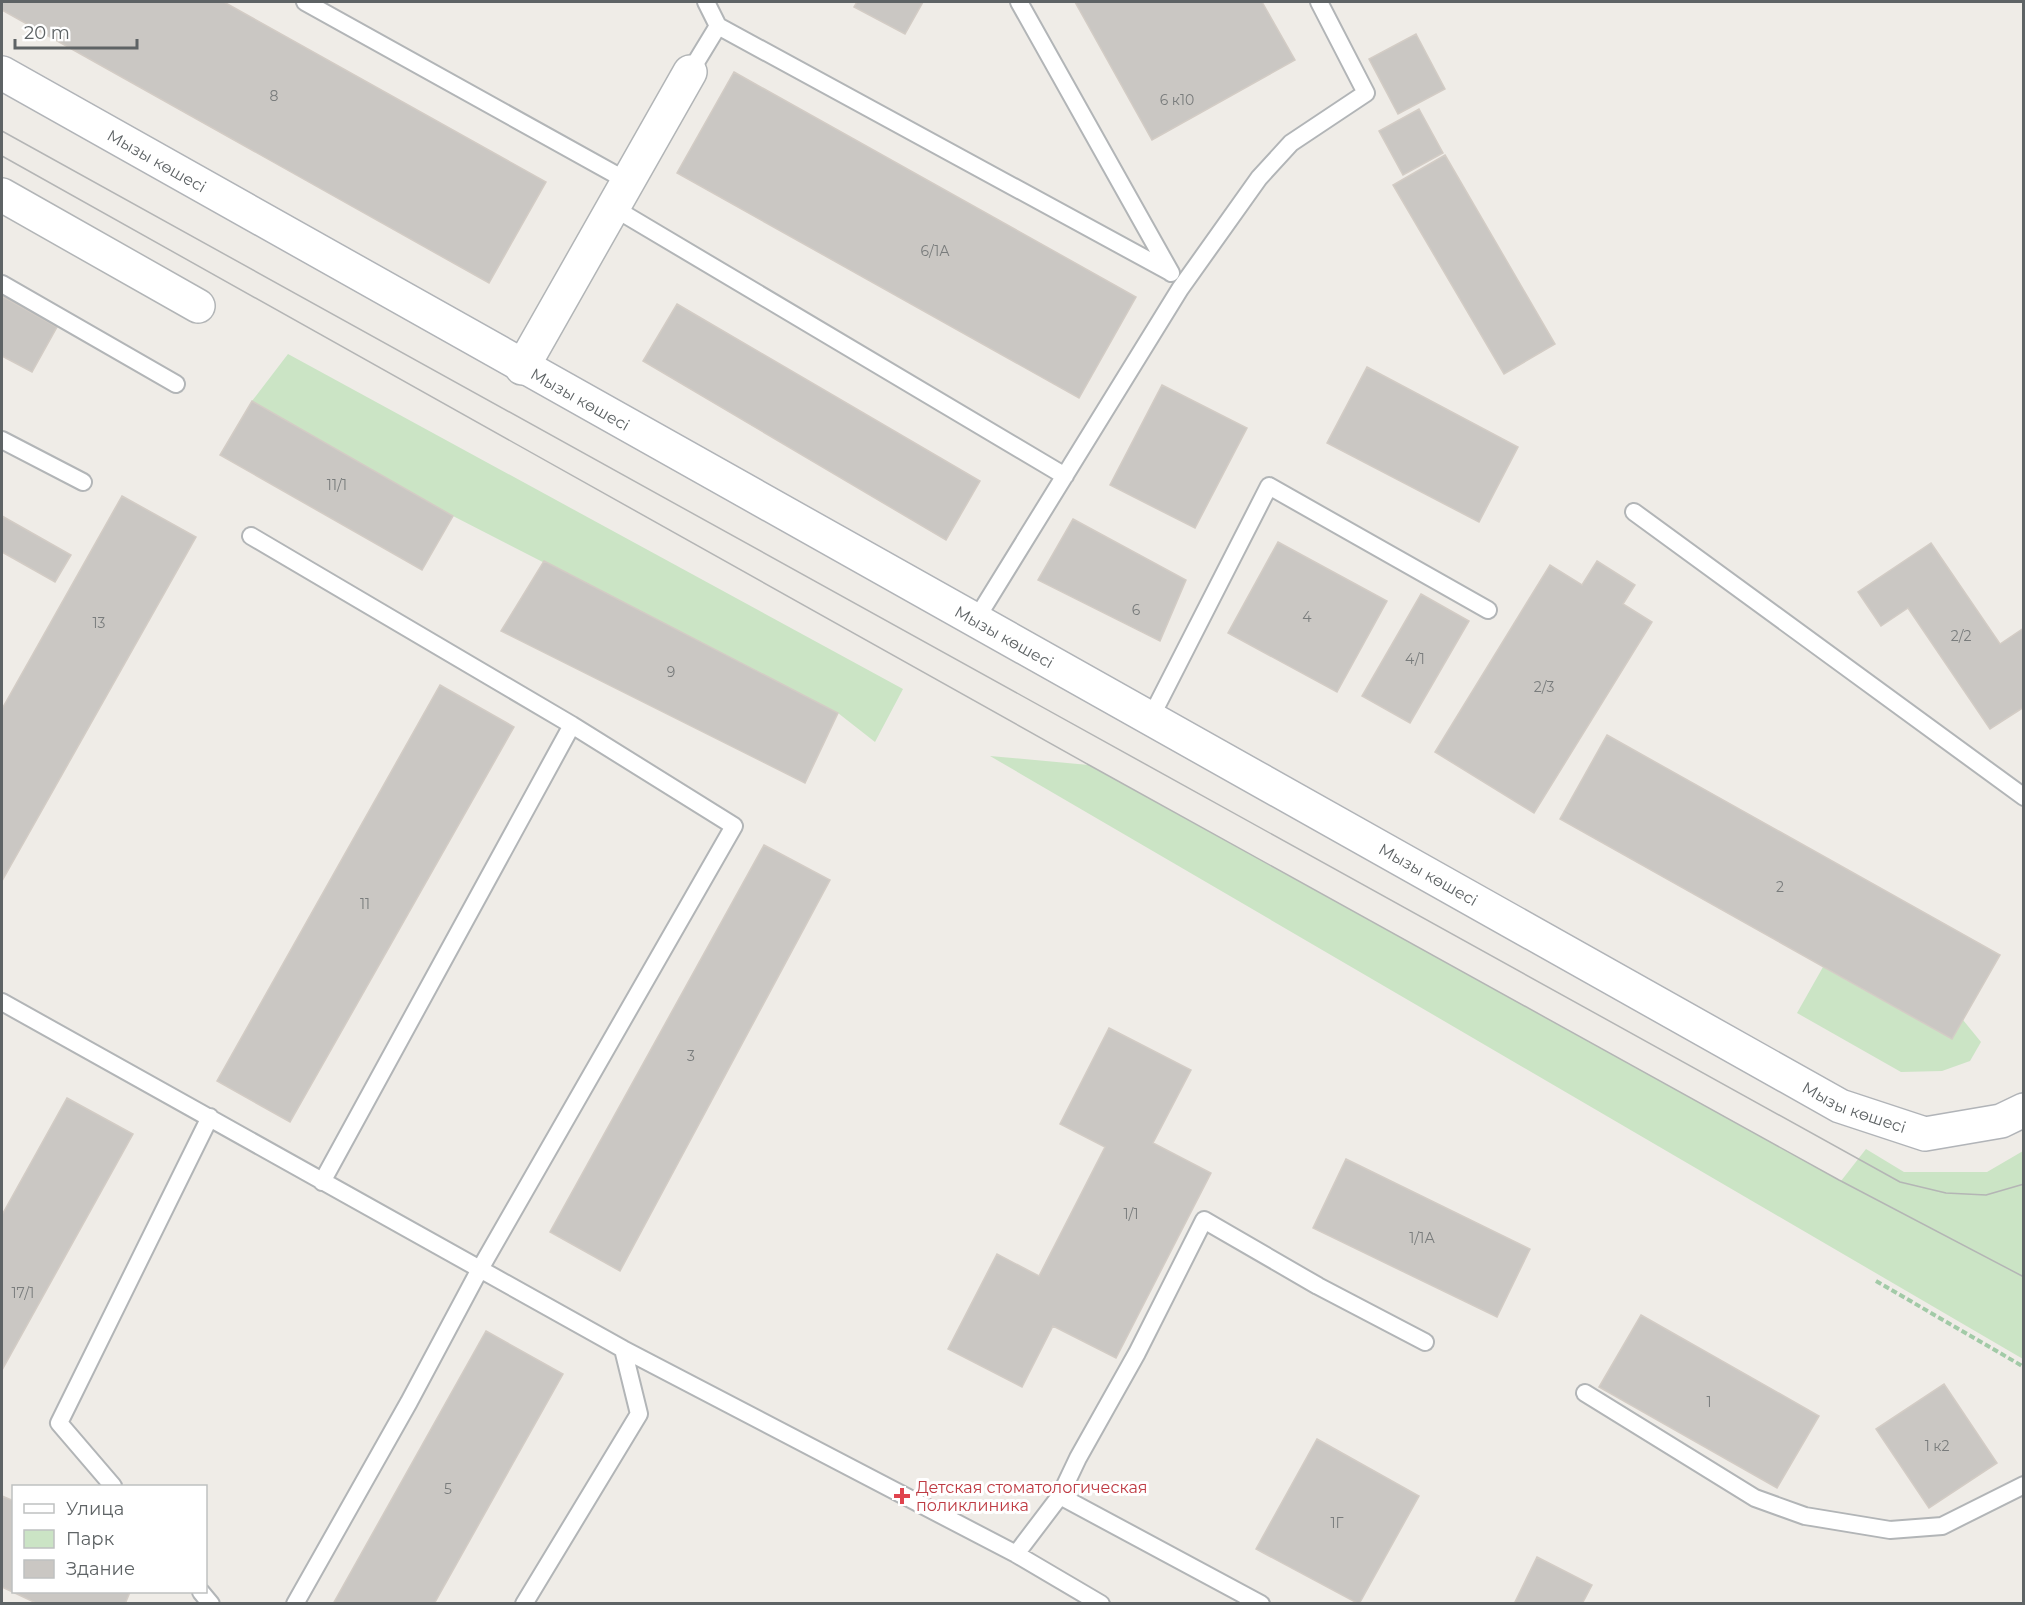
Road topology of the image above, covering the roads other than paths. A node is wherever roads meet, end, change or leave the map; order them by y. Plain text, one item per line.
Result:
1 (305, 2) edge
2 (706, 2) edge
3 (1019, 2) edge
4 (1320, 2) edge
5 (718, 26) junction
6 (690, 72) joint
7 (2, 73) edge
8 (2, 195) edge
9 (622, 195) junction
10 (1170, 272) junction
11 (2, 284) edge
12 (1180, 289) junction
13 (198, 306) dead end
14 (522, 368) junction
15 (176, 384) dead end
16 (2, 440) edge
17 (1065, 476) junction
18 (83, 482) dead end
19 (1634, 513) dead end
20 (251, 536) dead end
21 (1488, 610) dead end
22 (975, 621) junction
23 (1150, 717) junction
24 (572, 725) junction
25 (2024, 797) edge
26 (2, 1002) edge
27 (2024, 1110) edge
28 (210, 1117) junction
29 (322, 1182) junction
30 (480, 1269) junction
31 (1425, 1342) dead end
32 (623, 1349) junction
33 (1586, 1393) dead end
34 (112, 1485) edge
35 (2024, 1485) edge
36 (1060, 1496) junction
37 (1016, 1554) junction
38 (295, 1604) edge
39 (524, 1604) edge
40 (1101, 1604) edge
41 (1261, 1604) edge

1 - 9 lane
2 - 5 lane
3 - 10 lane
4 - 12 lane
5 - 6 lane
5 - 10 lane
6 - 9 main road
7 - 14 main road, Мызы көшесі
8 - 13 main road
9 - 14 main road
9 - 17 lane
10 - 12 lane
11 - 15 lane
12 - 17 lane
14 - 22 main road, Мызы көшесі
16 - 18 lane
17 - 22 lane
19 - 25 lane
20 - 24 lane
21 - 23 lane
22 - 23 main road, Мызы көшесі
23 - 27 main road, Мызы көшесі
24 - 29 lane
24 - 30 lane
26 - 28 lane
28 - 29 lane
28 - 34 lane
29 - 30 lane
30 - 32 lane
30 - 38 lane
31 - 36 lane
32 - 37 lane
32 - 39 lane
33 - 35 lane
36 - 37 lane
36 - 41 lane
37 - 40 lane

